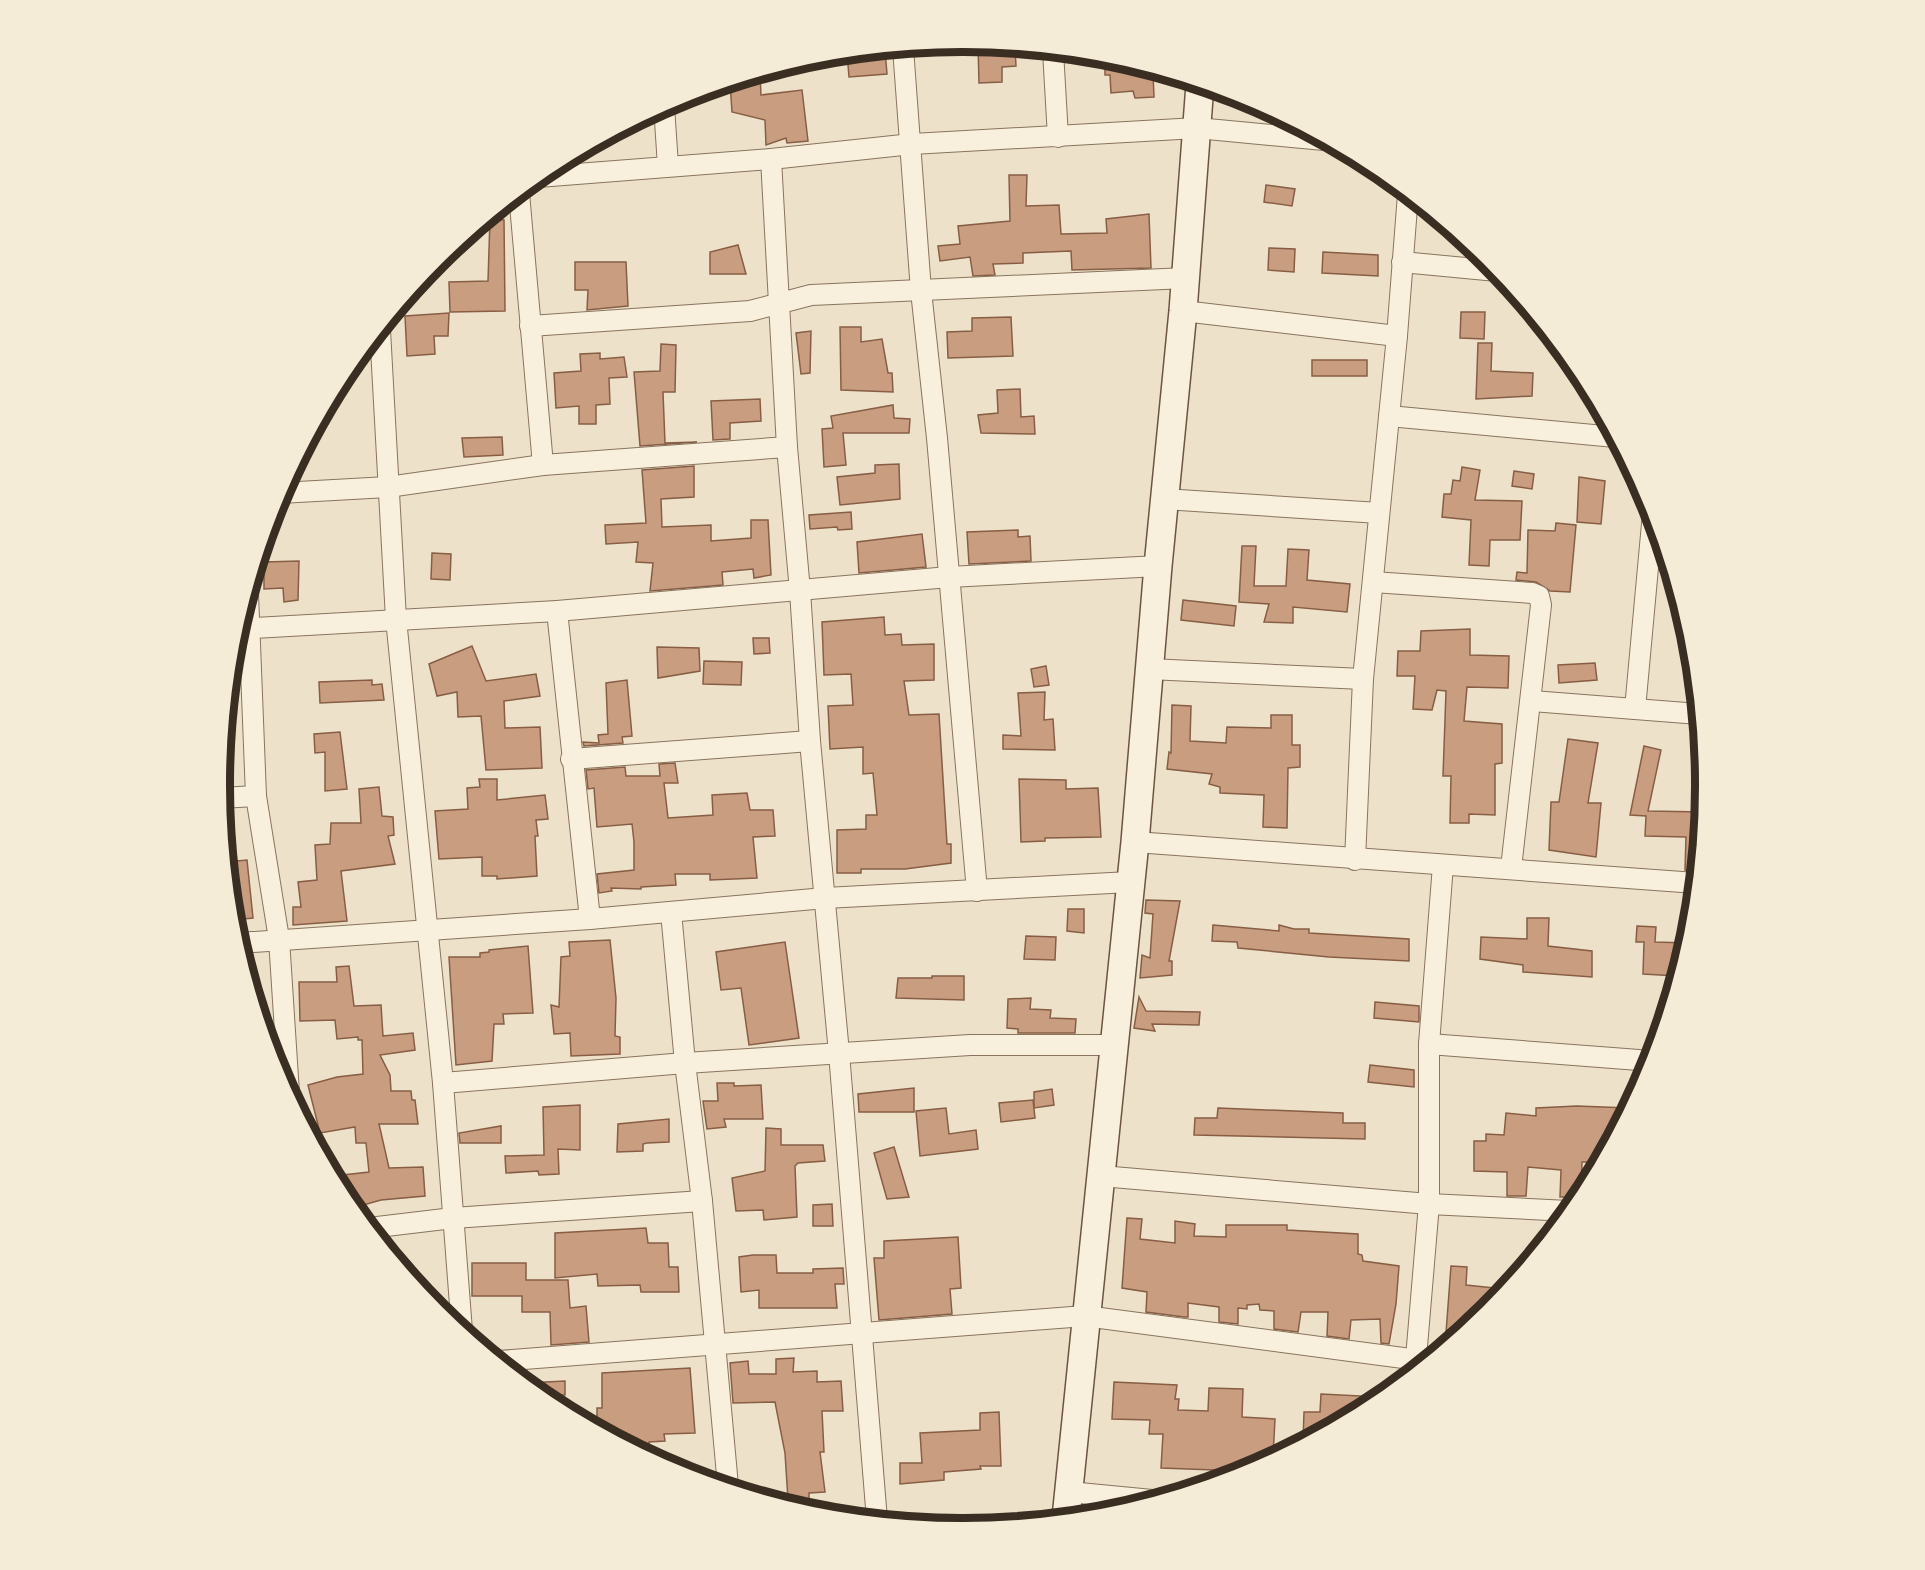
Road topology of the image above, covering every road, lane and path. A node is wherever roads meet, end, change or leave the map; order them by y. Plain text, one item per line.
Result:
1 (904, 55) edge
2 (1053, 59) edge
3 (1199, 92) edge
4 (665, 116) edge
5 (1197, 128) junction
6 (1058, 137) junction
7 (1305, 138) edge
8 (912, 144) junction
9 (771, 159) junction
10 (668, 166) junction
11 (557, 175) edge
12 (520, 202) edge
13 (1407, 203) edge
14 (1402, 262) junction
15 (1482, 270) edge
16 (1186, 278) junction
17 (921, 291) junction
18 (780, 302) junction
19 (1183, 311) junction
20 (530, 326) junction
21 (1397, 336) junction
22 (380, 340) edge
23 (1389, 417) junction
24 (1606, 436) edge
25 (787, 447) junction
26 (543, 465) junction
27 (388, 487) junction
28 (292, 492) edge
29 (1164, 499) junction
30 (1379, 513) junction
31 (1651, 536) edge
32 (1158, 566) junction
33 (949, 577) junction
34 (1372, 582) junction
35 (800, 591) junction
36 (557, 611) junction
37 (396, 619) junction
38 (247, 628) edge
39 (244, 642) edge
40 (1149, 669) junction
41 (1363, 679) junction
42 (1532, 701) junction
43 (1635, 709) junction
44 (1691, 713) edge
45 (810, 741) junction
46 (571, 759) junction
47 (256, 796) junction
48 (231, 797) edge
49 (1135, 842) junction
50 (1355, 860) junction
51 (1443, 865) junction
52 (1511, 868) junction
53 (1131, 882) junction
54 (1689, 882) edge
55 (976, 891) junction
56 (825, 898) junction
57 (671, 912) junction
58 (590, 919) junction
59 (429, 930) junction
60 (279, 939) junction
61 (247, 942) edge
62 (1429, 1044) junction
63 (1113, 1045) junction
64 (839, 1053) junction
65 (1641, 1060) edge
66 (685, 1063) junction
67 (287, 1068) edge
68 (443, 1083) junction
69 (1101, 1176) junction
70 (702, 1201) junction
71 (1429, 1204) junction
72 (1559, 1210) edge
73 (453, 1218) junction
74 (378, 1227) edge
75 (1085, 1316) junction
76 (461, 1318) edge
77 (860, 1333) junction
78 (715, 1345) junction
79 (1419, 1357) edge
80 (510, 1360) edge
81 (1412, 1363) edge
82 (723, 1477) edge
83 (1107, 1503) edge
84 (1067, 1505) edge
85 (876, 1512) edge

1 - 8 street
2 - 6 street
3 - 5 street
4 - 10 street
5 - 6 street
5 - 7 street
5 - 16 street
6 - 8 street
8 - 9 street
8 - 17 street
9 - 10 street
9 - 18 street
10 - 11 street
12 - 20 street
13 - 14 street
14 - 15 street
14 - 21 street
16 - 17 street
16 - 19 street
17 - 18 street
17 - 33 street
18 - 20 street
18 - 25 street
19 - 21 street
19 - 29 street
20 - 26 street
21 - 23 street
22 - 27 street
23 - 24 street
23 - 30 street
25 - 26 street
25 - 35 street
26 - 27 street
27 - 28 street
27 - 37 street
29 - 30 street
29 - 32 street
30 - 34 street
31 - 43 street
32 - 33 street
32 - 40 street
33 - 35 street
33 - 55 street
34 - 41 street
34 - 42 street
35 - 36 street
35 - 45 street
36 - 37 street
36 - 46 street
37 - 38 street
37 - 59 street
39 - 47 street
40 - 41 street
40 - 49 street
41 - 50 street
42 - 43 street
42 - 52 street
43 - 44 street
45 - 46 street
45 - 56 street
46 - 58 street
47 - 48 street
47 - 60 street
49 - 50 street
49 - 53 street
50 - 51 street
51 - 52 street
51 - 62 street
52 - 54 street
53 - 55 street
53 - 63 street
55 - 56 street
56 - 57 street
56 - 64 street
57 - 58 street
57 - 66 street
58 - 59 street
59 - 60 street
59 - 68 street
60 - 61 street
60 - 67 street
62 - 65 street
62 - 71 street
63 - 64 street
63 - 69 street
64 - 66 street
64 - 77 street
66 - 68 street
66 - 70 street
68 - 73 street
69 - 71 street
69 - 75 street
70 - 73 street
70 - 78 street
71 - 72 street
71 - 79 street
73 - 74 street
73 - 76 street
75 - 77 street
75 - 81 street
75 - 84 street
77 - 78 street
77 - 85 street
78 - 80 street
78 - 82 street
83 - 84 street

